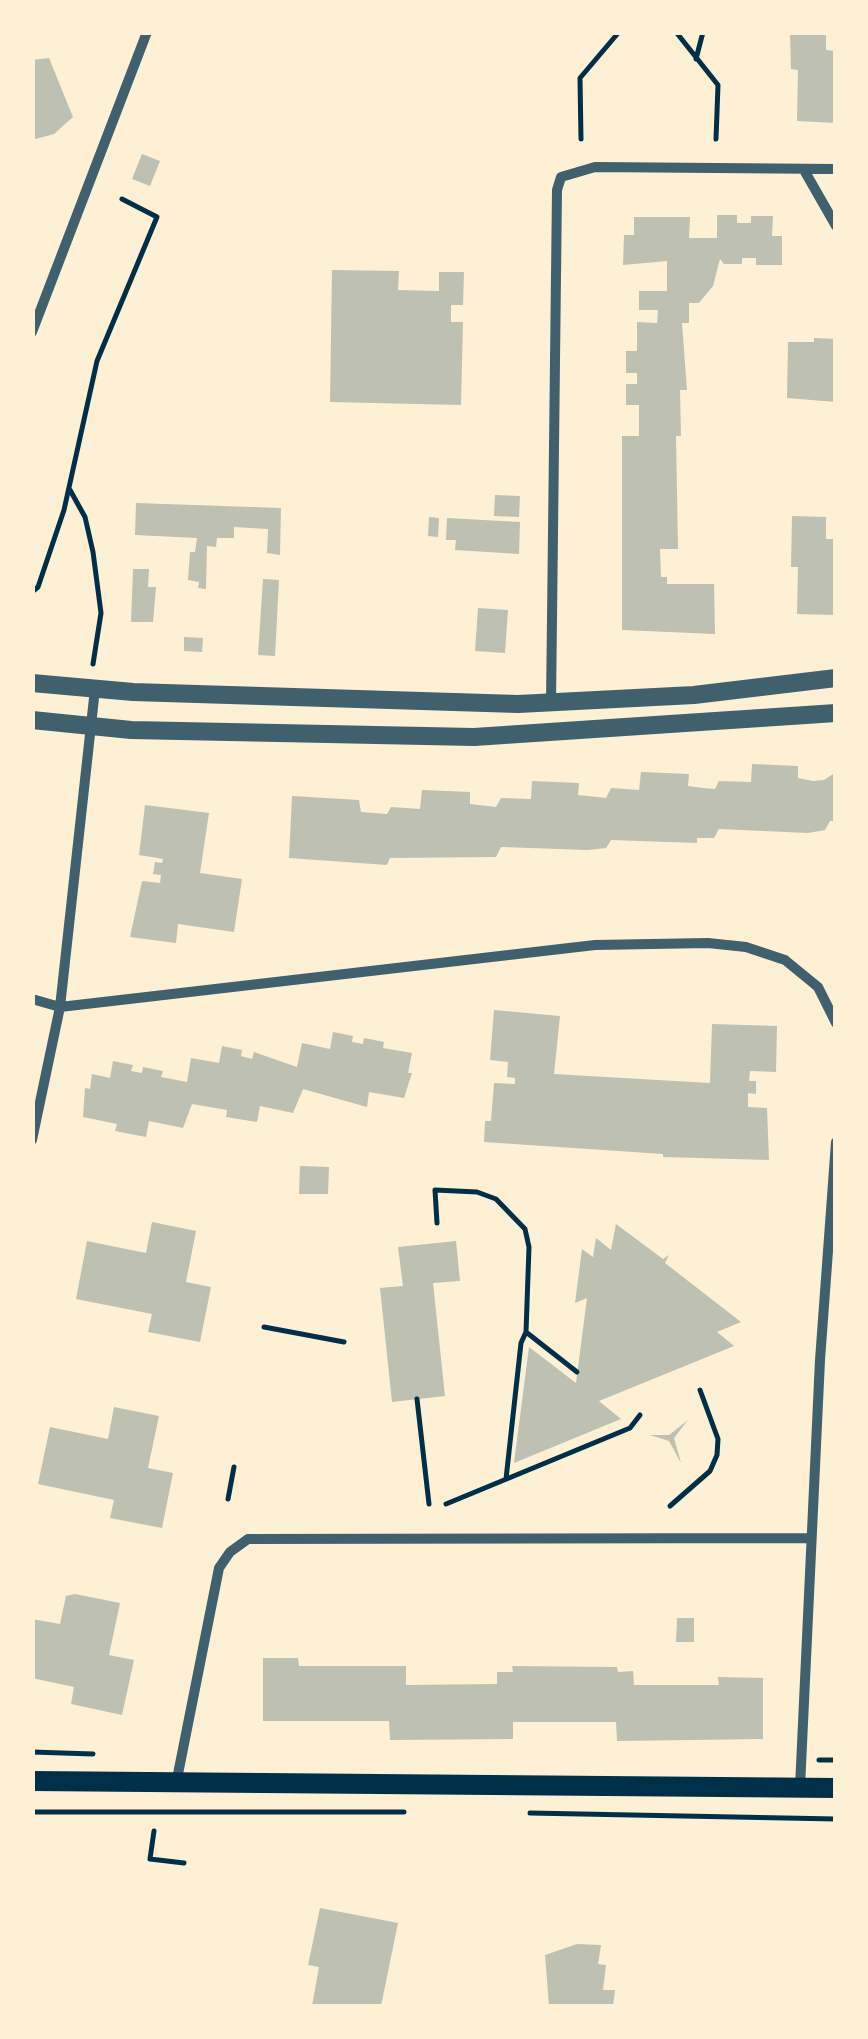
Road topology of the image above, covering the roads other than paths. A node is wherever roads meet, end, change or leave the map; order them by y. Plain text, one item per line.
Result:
1 (147, 32) edge
2 (836, 169) edge
3 (804, 170) junction
4 (836, 226) edge
5 (32, 332) edge
6 (836, 678) edge
7 (32, 682) edge
8 (95, 690) junction
9 (551, 703) junction
10 (836, 712) edge
11 (32, 720) edge
12 (94, 726) junction
13 (32, 999) edge
14 (60, 1007) junction
15 (836, 1023) edge
16 (32, 1140) edge
17 (836, 1142) edge
18 (810, 1538) junction
19 (32, 1780) edge
20 (176, 1784) junction
21 (800, 1788) junction
22 (836, 1788) edge

1 - 5 street
2 - 3 street
3 - 4 street
3 - 9 street
6 - 9 street
7 - 8 street
8 - 9 street
8 - 12 street
10 - 12 street
11 - 12 street
12 - 14 street
13 - 14 street
14 - 15 street
14 - 16 street
17 - 18 street
18 - 20 street
18 - 21 street
19 - 20 main road
20 - 21 main road
21 - 22 main road

